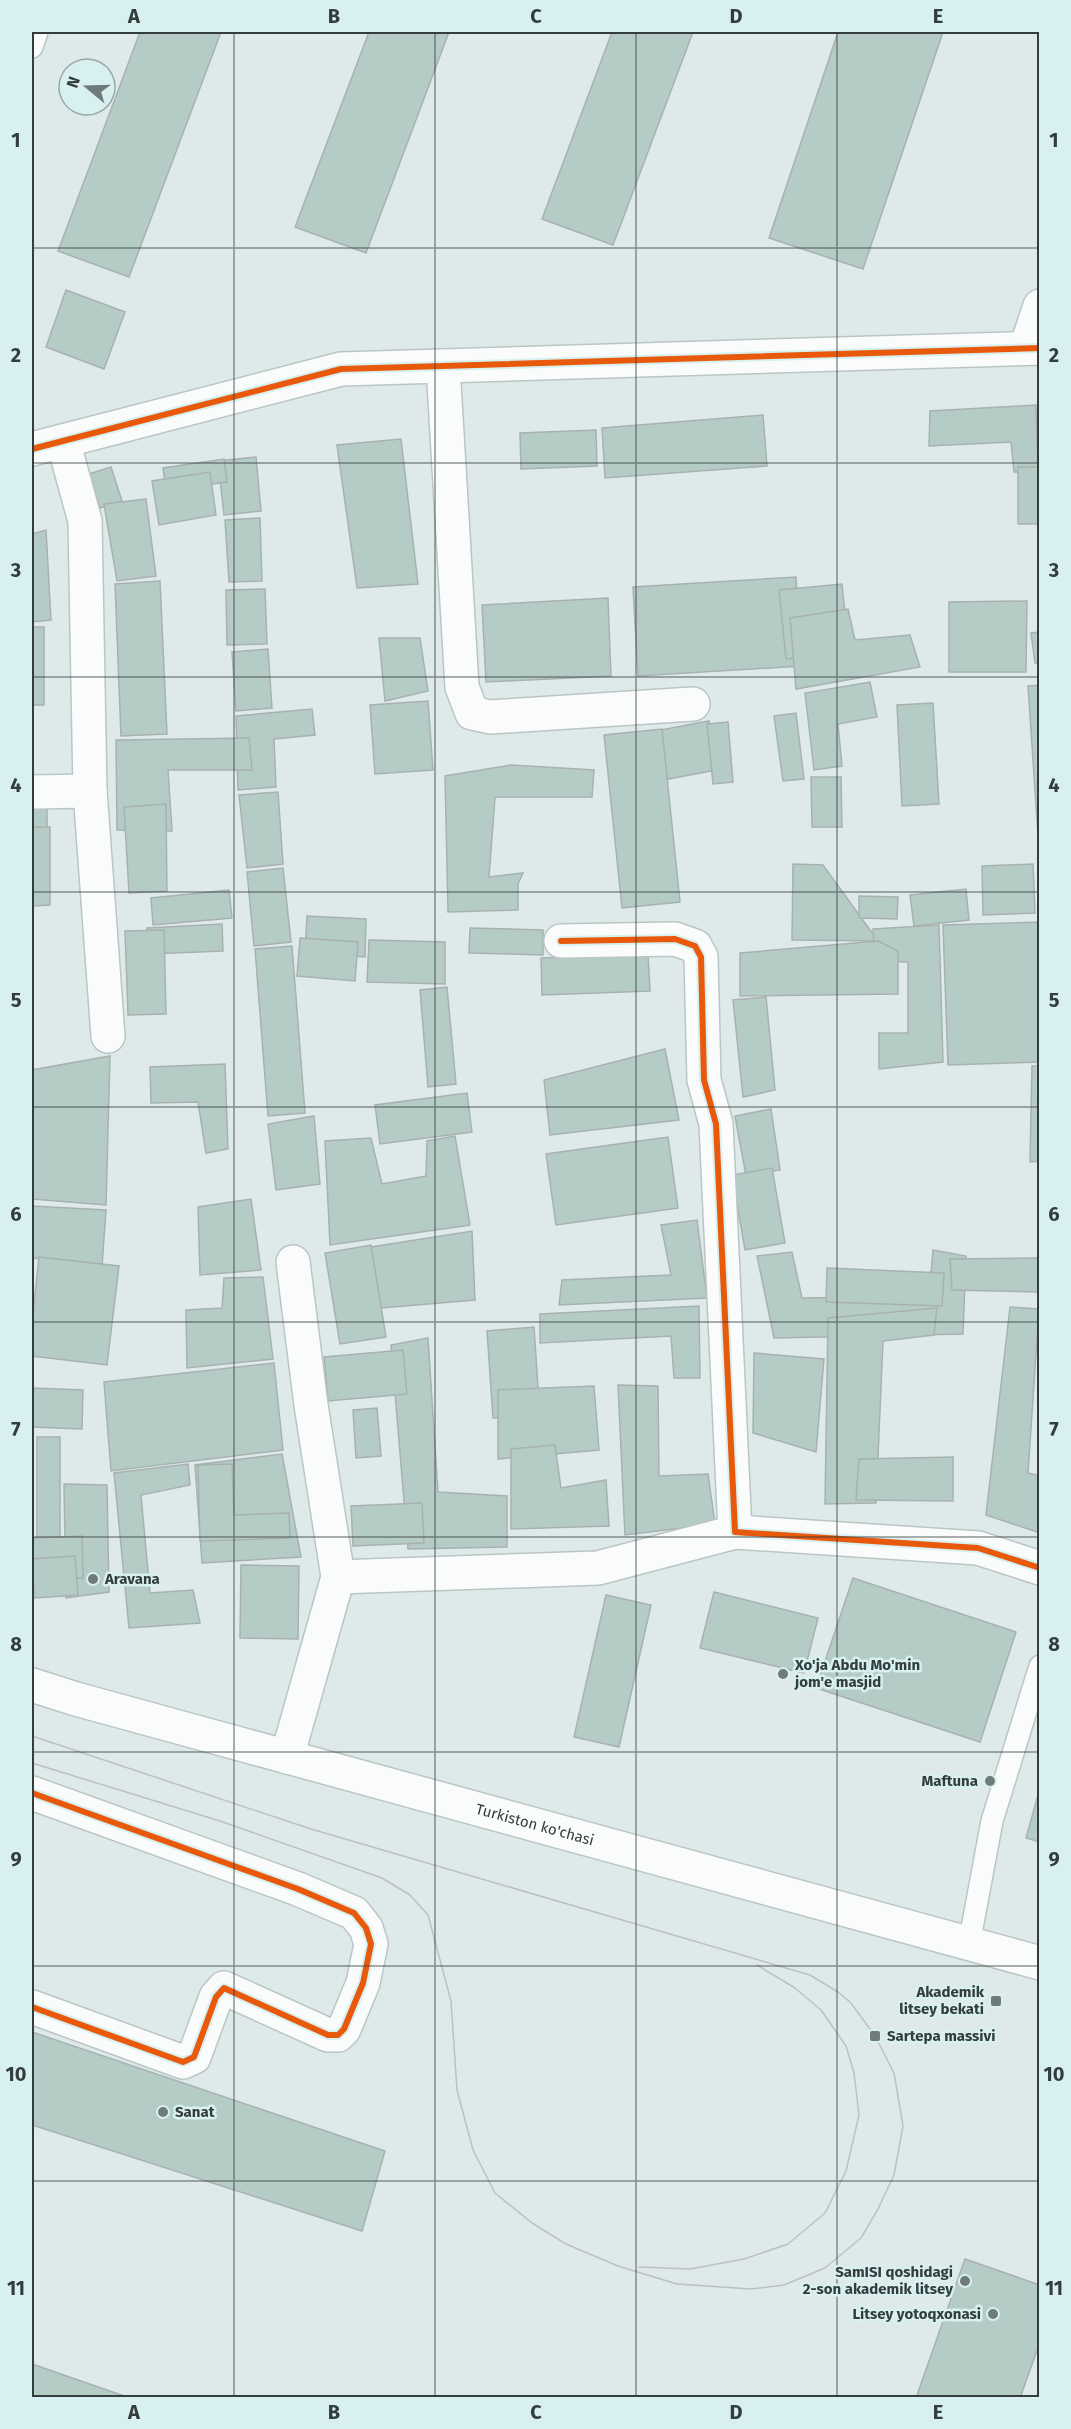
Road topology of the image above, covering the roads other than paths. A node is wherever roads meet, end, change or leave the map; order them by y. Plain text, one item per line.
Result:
1 (37, 32) edge
2 (32, 47) edge
3 (1040, 306) edge
4 (1033, 348) edge
5 (443, 366) junction
6 (63, 441) junction
7 (32, 449) edge
8 (693, 704) dead end
9 (90, 790) junction
10 (32, 792) edge
11 (561, 941) dead end
12 (108, 1036) dead end
13 (293, 1262) dead end
14 (735, 1532) junction
15 (1040, 1568) edge
16 (338, 1577) junction
17 (1040, 1666) edge
18 (32, 1685) edge
19 (287, 1757) junction
20 (32, 1793) edge
21 (969, 1944) junction
22 (1040, 1963) edge
23 (32, 2007) edge

1 - 2 lane
3 - 4 street
4 - 5 street
5 - 6 street
5 - 8 street
6 - 7 street
6 - 9 street
9 - 10 street
9 - 12 street
11 - 14 street
13 - 16 street
14 - 15 street
14 - 16 street
16 - 19 street
17 - 21 lane
18 - 19 street, Turkiston ko'chasi
19 - 21 street, Turkiston ko'chasi
20 - 23 street
21 - 22 street, Turkiston ko'chasi

